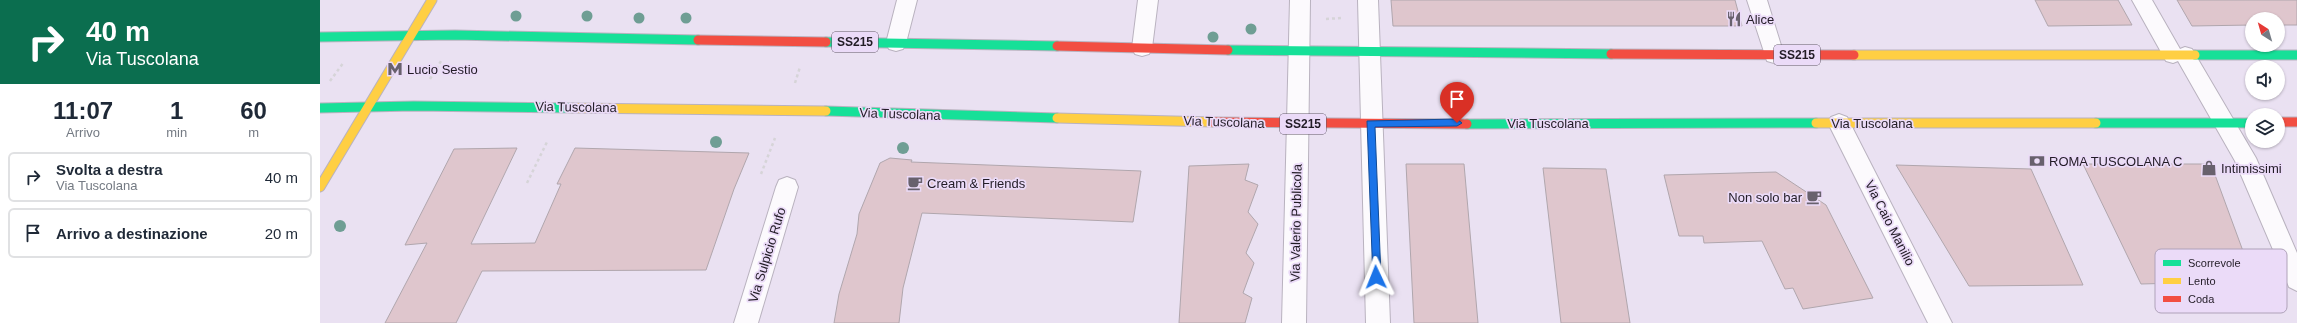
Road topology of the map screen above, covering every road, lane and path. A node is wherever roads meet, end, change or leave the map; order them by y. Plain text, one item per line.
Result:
1 (432, 0) edge
2 (907, 0) edge
3 (1148, 0) edge
4 (1300, 0) edge
5 (1368, 0) edge
6 (1757, 0) edge
7 (2142, 0) edge
8 (1345, 18) dead end
9 (1325, 19) dead end
10 (412, 35) junction
11 (320, 37) edge
12 (896, 43) junction
13 (1142, 48) junction
14 (1298, 51) junction
15 (1369, 51) junction
16 (2179, 55) junction
17 (2297, 55) edge
18 (1774, 56) junction
19 (442, 58) dead end
20 (346, 60) dead end
21 (801, 66) dead end
22 (328, 84) dead end
23 (426, 85) dead end
24 (793, 87) dead end
25 (369, 106) junction
26 (320, 108) edge
27 (2285, 122) edge
28 (2297, 122) edge
29 (1839, 123) junction
30 (2224, 123) junction
31 (2245, 123) edge
32 (1298, 124) junction
33 (1370, 124) junction
34 (775, 138) dead end
35 (547, 142) dead end
36 (760, 176) dead end
37 (527, 184) dead end
38 (320, 187) edge
39 (787, 187) dead end
40 (2284, 249) edge
41 (2287, 257) edge
42 (2297, 280) edge
43 (746, 323) edge
44 (1294, 323) edge
45 (1378, 323) edge
46 (1940, 323) edge

1 - 10 main road
2 - 12 street
3 - 13 street
4 - 14 street, Via Valerio Publicola
5 - 15 street
6 - 18 street
7 - 16 street
8 - 9 path
10 - 11 main road
10 - 12 main road, SS215
10 - 25 main road
12 - 13 main road, SS215
13 - 14 main road, SS215
14 - 15 main road, SS215
14 - 32 street, Via Valerio Publicola
15 - 18 main road, SS215
15 - 33 street
16 - 17 main road, SS215
16 - 18 main road, SS215
16 - 30 street
19 - 23 path
20 - 22 path
21 - 24 path
25 - 26 main road, Via Tuscolana / SS215
25 - 32 main road, Via Tuscolana / SS215
25 - 38 main road
27 - 28 main road
29 - 30 main road, Via Tuscolana / SS215
29 - 33 main road, Via Tuscolana / SS215
29 - 46 street, Via Caio Manilio
30 - 31 main road, Via Tuscolana / SS215
30 - 40 street
32 - 33 main road, Via Tuscolana / SS215
32 - 44 street, Via Valerio Publicola
33 - 45 street
34 - 36 path
35 - 37 path
39 - 43 street, Via Sulpicio Rufo
41 - 42 street

